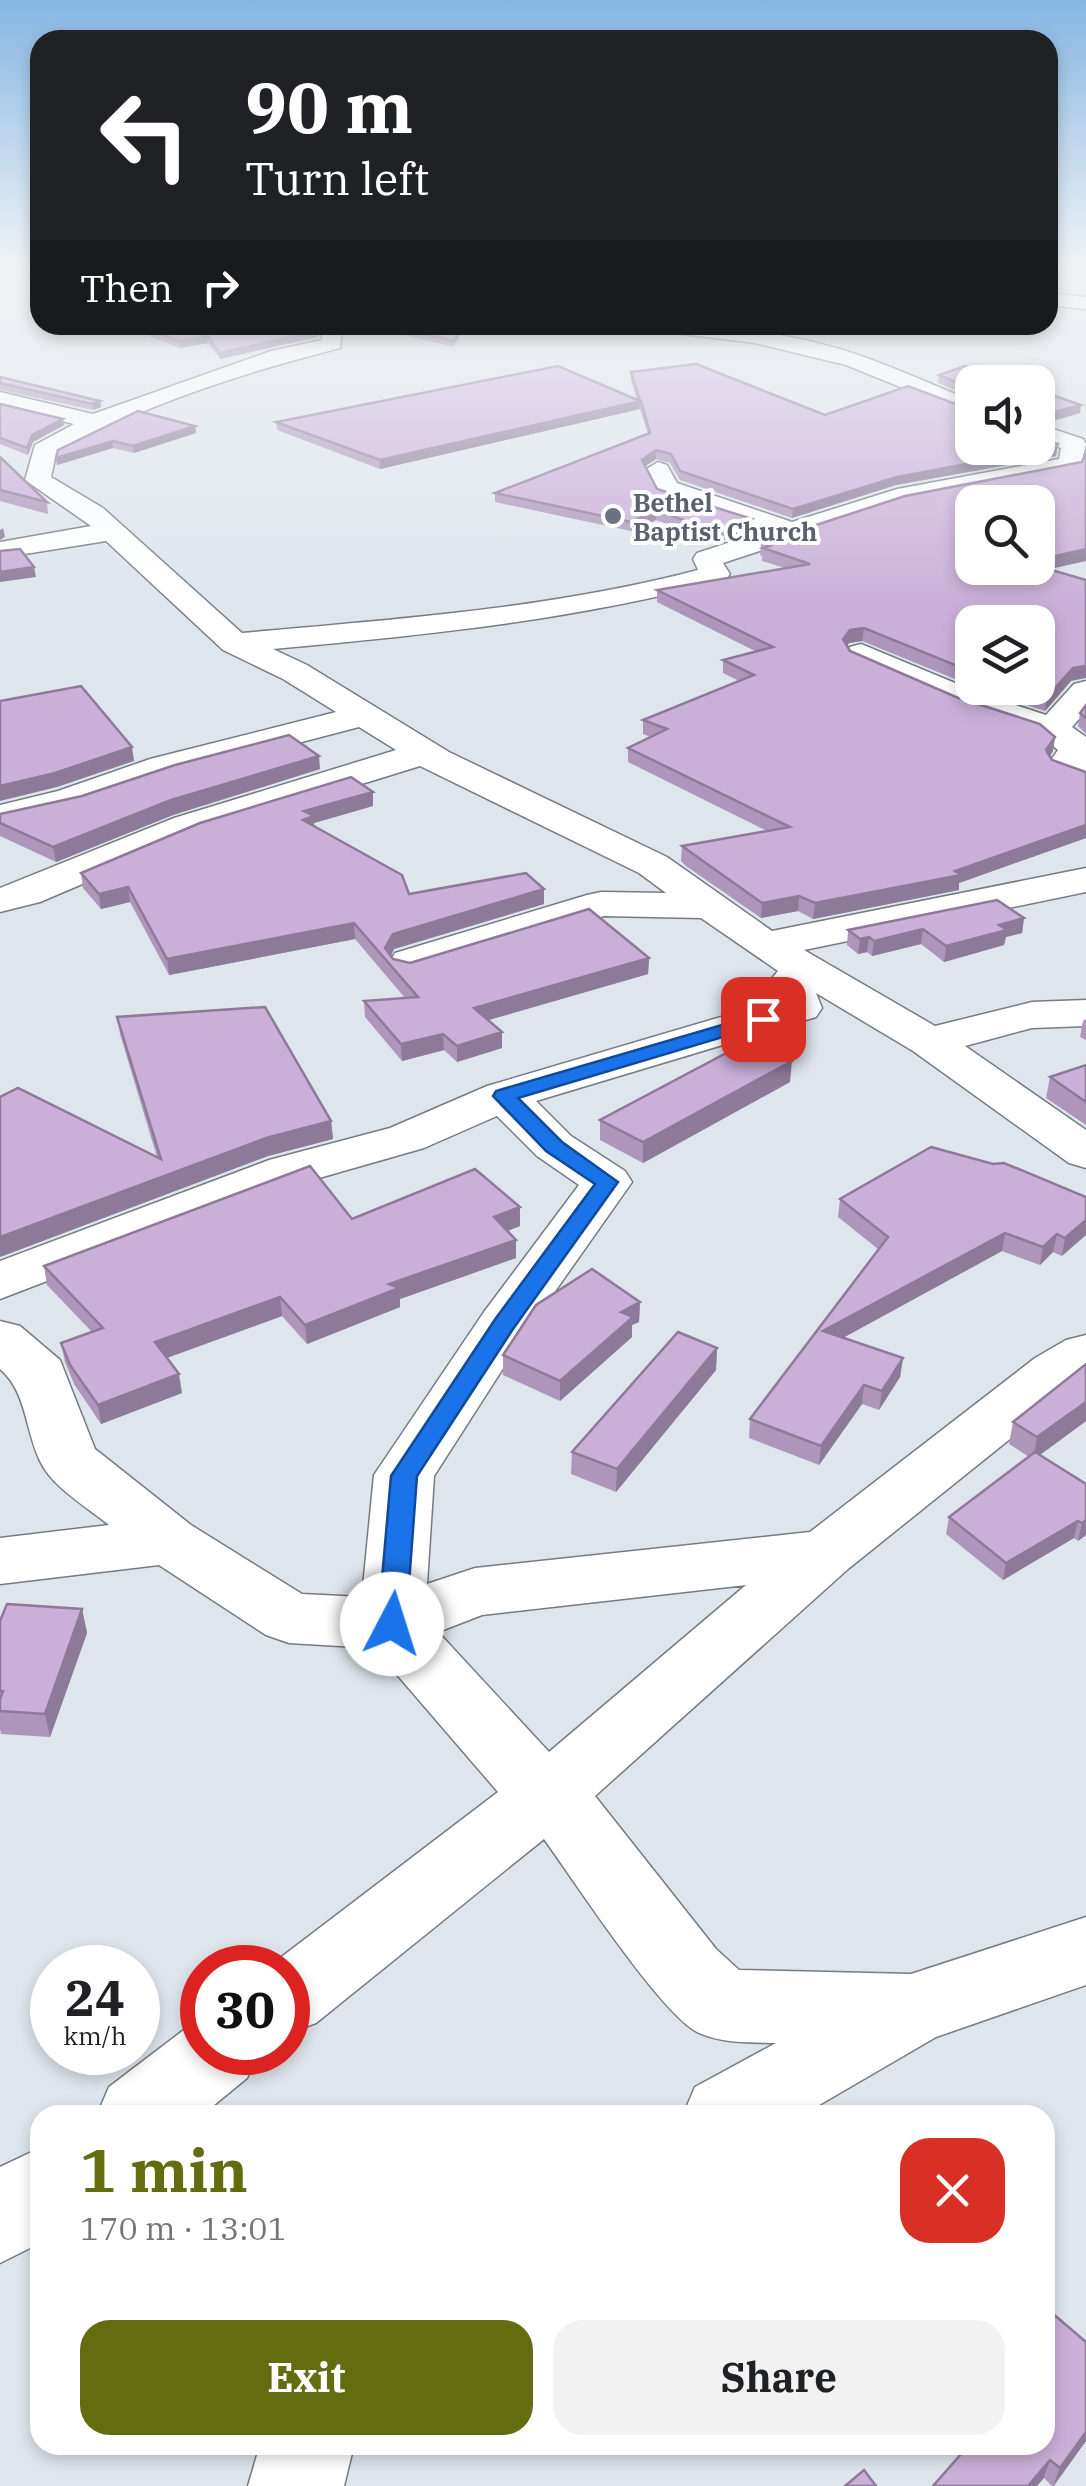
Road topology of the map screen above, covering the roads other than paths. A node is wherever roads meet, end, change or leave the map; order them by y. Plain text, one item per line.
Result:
1 (212, 380) edge
2 (902, 380) edge
3 (0, 399) edge
4 (955, 402) edge
5 (95, 422) junction
6 (1055, 437) edge
7 (1079, 463) edge
8 (658, 470) dead end
9 (114, 531) junction
10 (757, 541) junction
11 (0, 550) edge
12 (234, 644) junction
13 (862, 654) edge
14 (1086, 691) edge
15 (365, 715) junction
16 (1052, 728) junction
17 (424, 752) junction
18 (1086, 774) edge
19 (0, 816) edge
20 (1086, 880) edge
21 (0, 900) edge
22 (711, 906) junction
23 (787, 956) junction
24 (410, 962) edge
25 (1086, 1013) edge
26 (929, 1040) junction
27 (504, 1096) junction
28 (1086, 1153) edge
29 (0, 1282) edge
30 (0, 1339) edge
31 (1086, 1352) edge
32 (169, 1541) junction
33 (826, 1553) junction
34 (0, 1560) edge
35 (392, 1624) junction
36 (550, 1792) junction
37 (1086, 1951) edge
38 (310, 1981) edge
39 (911, 2010) junction
40 (190, 2075) edge
41 (154, 2105) edge
42 (742, 2105) edge
43 (30, 2198) edge
44 (0, 2220) edge
45 (304, 2455) edge
46 (296, 2486) edge

1 - 5 street
2 - 4 street
3 - 5 street
5 - 9 street
6 - 7 street
7 - 10 street
8 - 10 street
9 - 11 street
9 - 12 street
10 - 12 street
12 - 15 street
13 - 16 street
14 - 16 street
15 - 17 street
15 - 19 street
16 - 18 street
17 - 21 street
17 - 22 street
20 - 23 street
22 - 23 street
22 - 24 street
23 - 26 street
23 - 27 street
25 - 26 street
26 - 28 street
27 - 29 street
27 - 35 street
30 - 32 street
31 - 33 street
32 - 34 street
32 - 35 street
33 - 35 street
33 - 36 street
35 - 36 street
36 - 38 street
36 - 39 street
37 - 39 street
39 - 42 street
40 - 41 street
43 - 44 street
45 - 46 street

